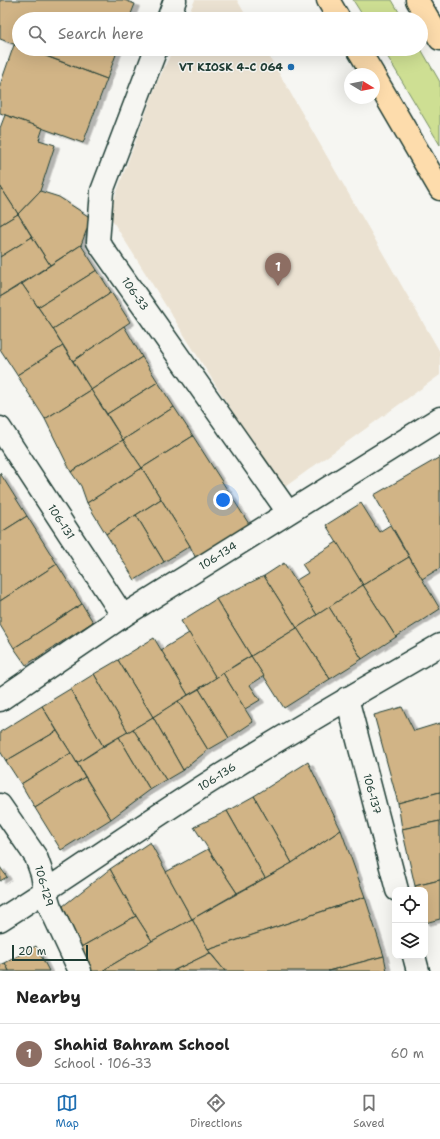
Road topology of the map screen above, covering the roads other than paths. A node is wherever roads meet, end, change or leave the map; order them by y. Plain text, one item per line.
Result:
1 (175, 0) edge
2 (328, 0) edge
3 (417, 0) edge
4 (171, 12) edge
5 (336, 12) edge
6 (424, 12) edge
7 (428, 18) edge
8 (440, 38) edge
9 (153, 56) edge
10 (362, 56) edge
11 (370, 68) edge
12 (380, 85) edge
13 (440, 189) edge
14 (440, 418) edge
15 (0, 428) edge
16 (288, 512) junction
17 (122, 616) junction
18 (440, 645) edge
19 (347, 698) junction
20 (0, 700) edge
21 (0, 806) edge
22 (396, 887) edge
23 (45, 892) junction
24 (0, 920) edge
25 (415, 959) edge
26 (80, 971) edge
27 (418, 971) edge

1 - 4 street
2 - 5 highway
3 - 6 highway
7 - 8 highway
9 - 16 street, 106-33
10 - 11 highway
12 - 13 highway
14 - 16 street, 106-134
15 - 17 street, 106-131
16 - 17 street, 106-134
17 - 20 street, 106-134
18 - 19 street, 106-136
19 - 22 street, 106-137
19 - 23 street, 106-136
21 - 23 street, 106-129
23 - 24 street, 106-136
23 - 26 street, 106-129
25 - 27 street

